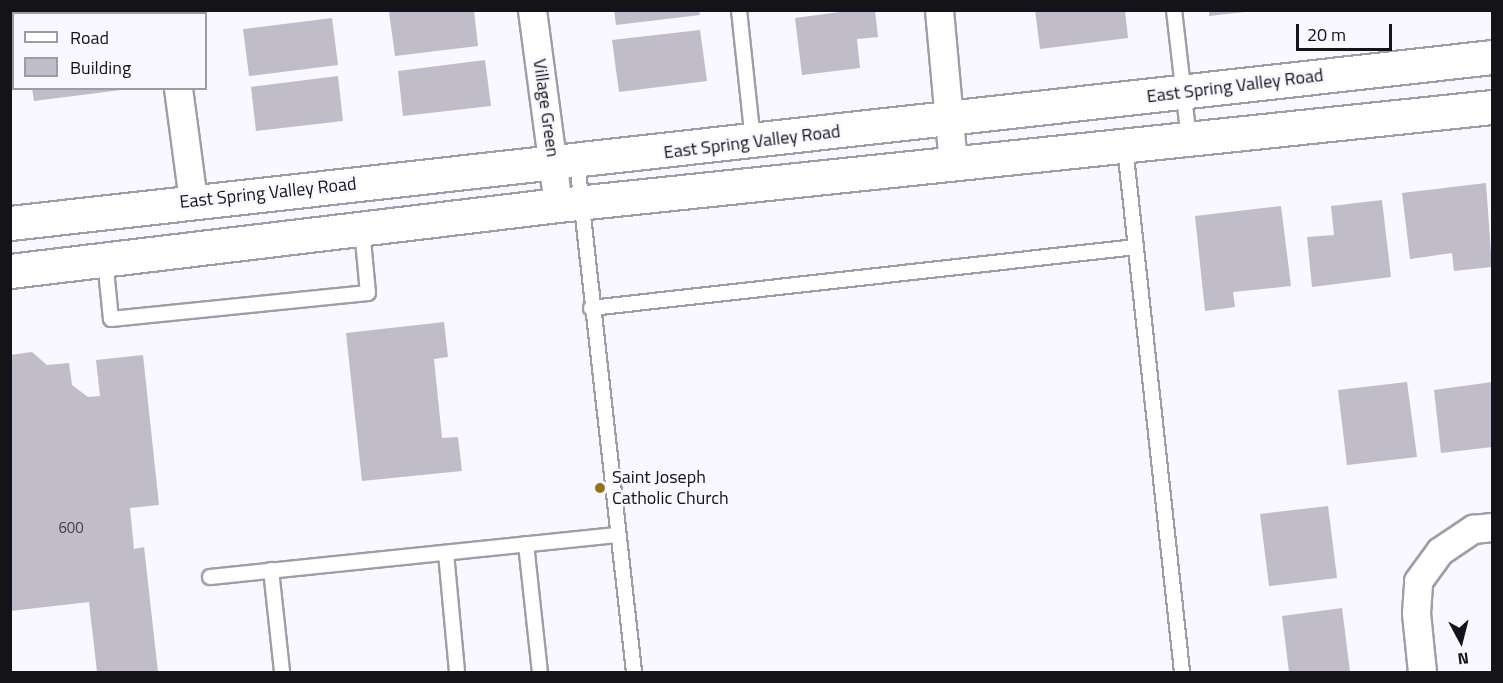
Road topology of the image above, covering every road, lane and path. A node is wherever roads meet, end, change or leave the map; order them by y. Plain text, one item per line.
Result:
1 (532, 10) edge
2 (739, 10) edge
3 (939, 10) edge
4 (1174, 10) edge
5 (1492, 57) edge
6 (178, 90) edge
7 (1182, 92) junction
8 (1492, 107) edge
9 (950, 120) junction
10 (1189, 140) junction
11 (753, 142) junction
12 (1125, 147) junction
13 (565, 164) junction
14 (953, 165) junction
15 (193, 201) junction
16 (569, 204) junction
17 (10, 223) edge
18 (362, 229) junction
19 (1136, 247) junction
20 (105, 260) junction
21 (10, 271) edge
22 (591, 308) junction
23 (1492, 527) edge
24 (617, 535) junction
25 (526, 544) junction
26 (446, 553) junction
27 (271, 570) junction
28 (210, 577) dead end
29 (282, 672) edge
30 (457, 672) edge
31 (540, 672) edge
32 (634, 672) edge
33 (1182, 672) edge
34 (1422, 672) edge

1 - 13 street, Village Green
2 - 11 lane
3 - 9 street
4 - 7 lane
5 - 7 street, East Spring Valley Road
6 - 15 street
7 - 9 street, East Spring Valley Road
7 - 10 lane
8 - 10 street
9 - 11 street, East Spring Valley Road
9 - 14 street
10 - 12 street
11 - 13 street, East Spring Valley Road
12 - 14 street
12 - 19 lane
13 - 15 street, East Spring Valley Road
13 - 16 street, Village Green
14 - 16 street
15 - 17 street, East Spring Valley Road
16 - 18 street
16 - 22 lane
18 - 20 street
18 - 20 lane
19 - 22 lane
19 - 33 lane
20 - 21 street
22 - 24 lane
23 - 34 street
24 - 25 lane
24 - 32 lane
25 - 26 lane
25 - 31 lane
26 - 27 lane
26 - 30 lane
27 - 28 lane
27 - 29 lane

